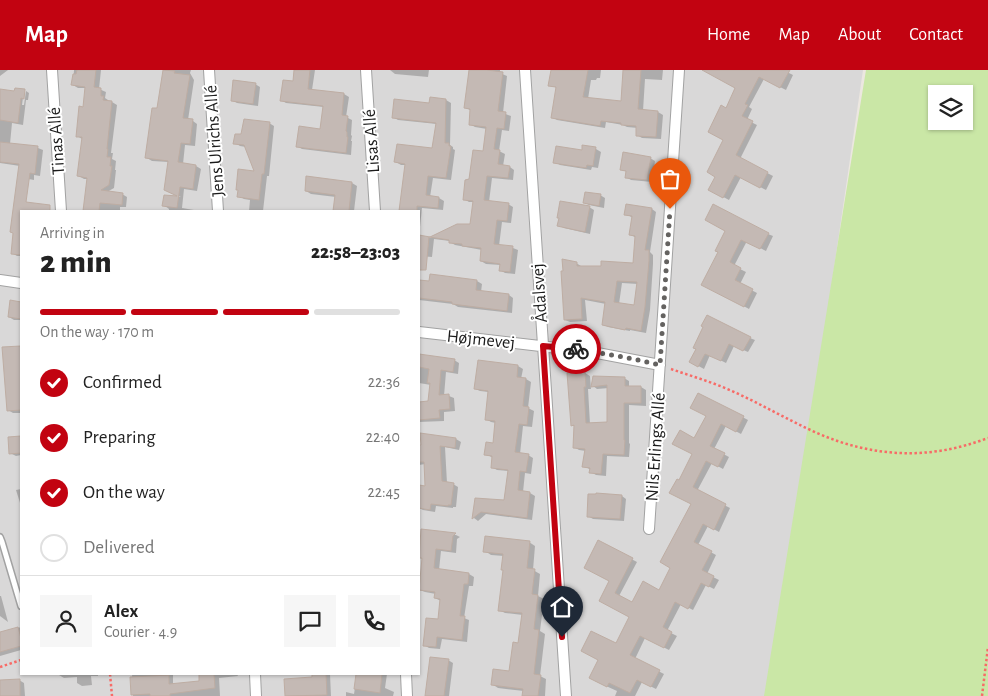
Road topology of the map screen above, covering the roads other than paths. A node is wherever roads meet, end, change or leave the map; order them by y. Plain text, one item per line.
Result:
1 (52, 70) edge
2 (209, 70) edge
3 (366, 70) edge
4 (525, 70) edge
5 (679, 70) edge
6 (61, 210) edge
7 (218, 210) edge
8 (375, 210) edge
9 (0, 280) edge
10 (20, 283) edge
11 (420, 332) edge
12 (543, 346) junction
13 (660, 365) junction
14 (649, 529) dead end
15 (0, 537) edge
16 (20, 603) edge
17 (255, 675) edge
18 (406, 675) edge
19 (256, 696) edge
20 (407, 696) edge
21 (566, 696) edge

1 - 6 street, Tinas Allé
2 - 7 street, Jens Ulrichs Allé
3 - 8 street, Lisas Allé
4 - 12 street, Ådalsvej
5 - 13 street, Nils Erlings Allé
9 - 10 street
11 - 12 street, Højmevej
12 - 13 street
12 - 21 street, Ådalsvej
13 - 14 street, Nils Erlings Allé
15 - 16 lane
17 - 19 street
18 - 20 street

